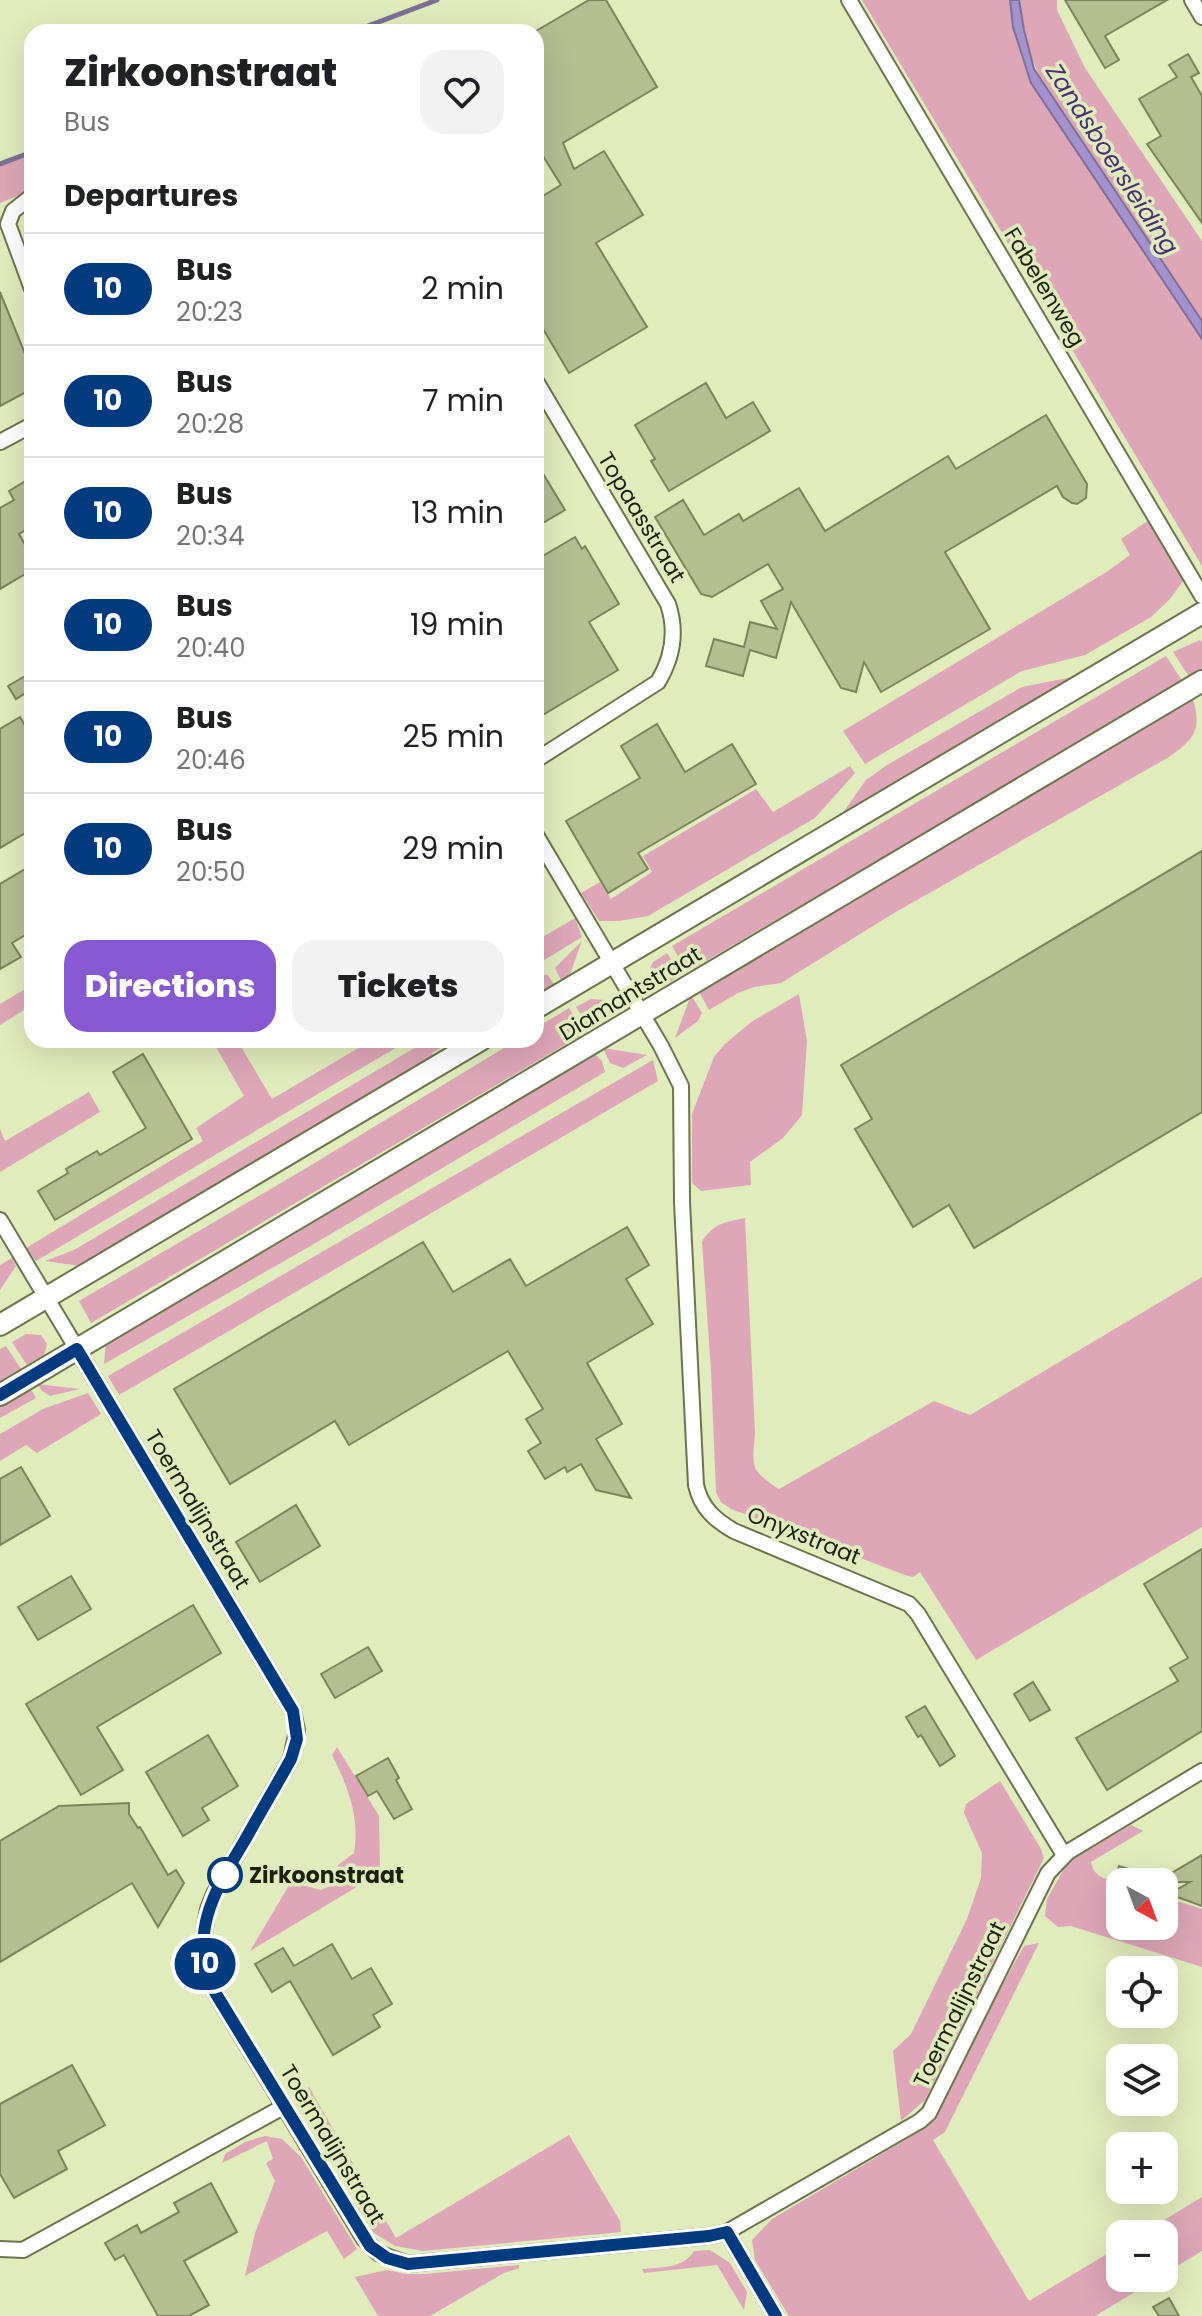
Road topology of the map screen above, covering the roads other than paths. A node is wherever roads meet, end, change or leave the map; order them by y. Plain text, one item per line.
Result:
1 (849, 0) edge
2 (1192, 0) edge
3 (1202, 17) edge
4 (24, 202) edge
5 (24, 267) edge
6 (544, 395) edge
7 (24, 429) edge
8 (0, 442) edge
9 (1202, 596) edge
10 (1202, 613) edge
11 (1202, 681) edge
12 (544, 755) edge
13 (544, 849) edge
14 (611, 963) junction
15 (544, 1003) edge
16 (642, 1014) junction
17 (468, 1048) edge
18 (0, 1220) edge
19 (46, 1298) junction
20 (0, 1325) edge
21 (77, 1349) junction
22 (0, 1395) edge
23 (1202, 1771) edge
24 (1064, 1855) junction
25 (283, 2107) junction
26 (727, 2232) junction
27 (0, 2249) edge
28 (776, 2316) edge

1 - 9 street, Fabelenweg
2 - 3 street
4 - 5 street
6 - 12 street, Topaasstraat
7 - 8 street
10 - 14 main road, Diamantstraat
11 - 16 main road, Diamantstraat
13 - 14 street
14 - 15 main road, Diamantstraat
14 - 16 street, Onyxstraat
16 - 21 main road, Diamantstraat
16 - 24 street, Onyxstraat
17 - 19 main road
18 - 19 street, Toermalijnstraat
19 - 20 main road
19 - 21 street, Toermalijnstraat
21 - 22 main road, Diamantstraat
21 - 25 street, Toermalijnstraat
23 - 24 street, Toermalijnstraat
24 - 26 street, Toermalijnstraat
25 - 26 street, Toermalijnstraat
25 - 27 street
26 - 28 street

